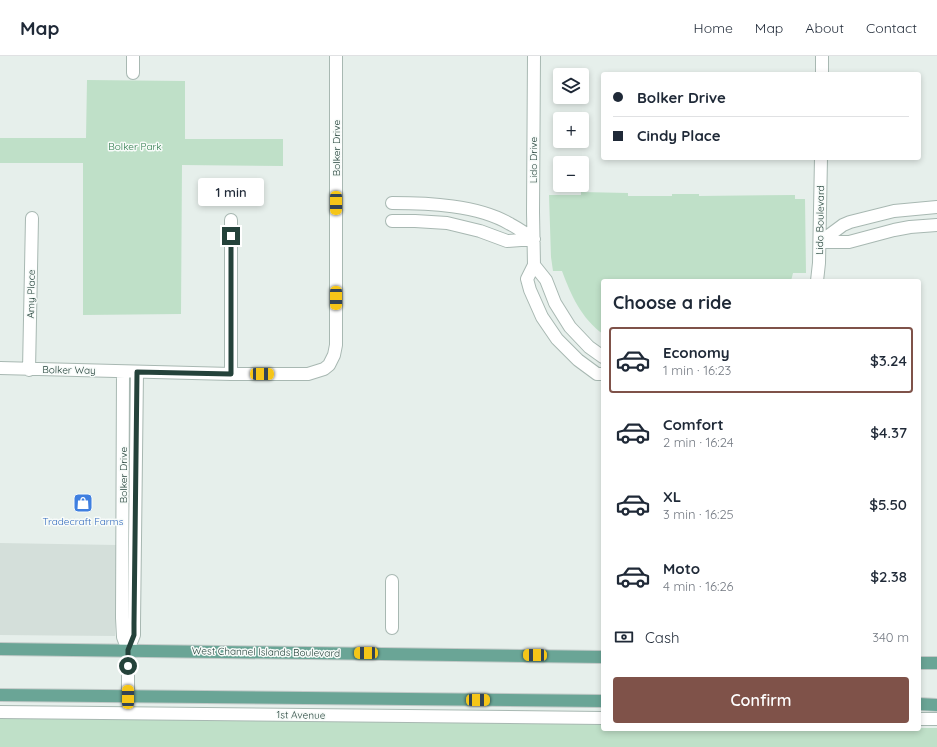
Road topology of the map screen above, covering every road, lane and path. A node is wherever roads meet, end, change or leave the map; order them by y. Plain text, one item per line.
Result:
1 (133, 56) edge
2 (336, 56) edge
3 (534, 56) edge
4 (822, 56) edge
5 (822, 72) edge
6 (133, 73) dead end
7 (822, 160) edge
8 (392, 203) dead end
9 (937, 207) edge
10 (32, 218) dead end
11 (231, 220) dead end
12 (392, 221) dead end
13 (937, 226) edge
14 (534, 239) junction
15 (820, 242) junction
16 (534, 265) junction
17 (817, 279) edge
18 (601, 356) edge
19 (0, 368) edge
20 (29, 370) junction
21 (123, 372) junction
22 (137, 372) junction
23 (231, 374) junction
24 (601, 374) edge
25 (392, 581) dead end
26 (392, 628) dead end
27 (0, 649) edge
28 (128, 650) junction
29 (601, 657) edge
30 (921, 663) edge
31 (937, 663) edge
32 (0, 695) edge
33 (128, 697) junction
34 (601, 701) edge
35 (921, 704) edge
36 (937, 705) edge
37 (0, 712) edge
38 (601, 718) edge
39 (921, 719) edge
40 (937, 719) edge

1 - 6 street
2 - 23 street, Bolker Drive
3 - 14 street, Lido Drive
4 - 5 street
7 - 15 street, Lido Boulevard
8 - 14 street
9 - 15 street
10 - 20 street, Amy Place
11 - 23 street
12 - 14 street
13 - 15 street
14 - 16 street, Lido Drive
15 - 17 street, Lido Boulevard
16 - 18 street
16 - 24 street, Lido Drive
19 - 20 street, Bolker Way
20 - 21 street, Bolker Way
21 - 22 street, Bolker Way
21 - 28 street, Bolker Drive
22 - 23 street, Bolker Drive
22 - 28 street, Bolker Drive
25 - 26 street
27 - 28 main road, West Channel Islands Boulevard
28 - 29 main road, West Channel Islands Boulevard
28 - 33 street, Bolker Drive
30 - 31 main road
32 - 33 main road
33 - 34 main road
35 - 36 main road
37 - 38 street, 1st Avenue
39 - 40 street

